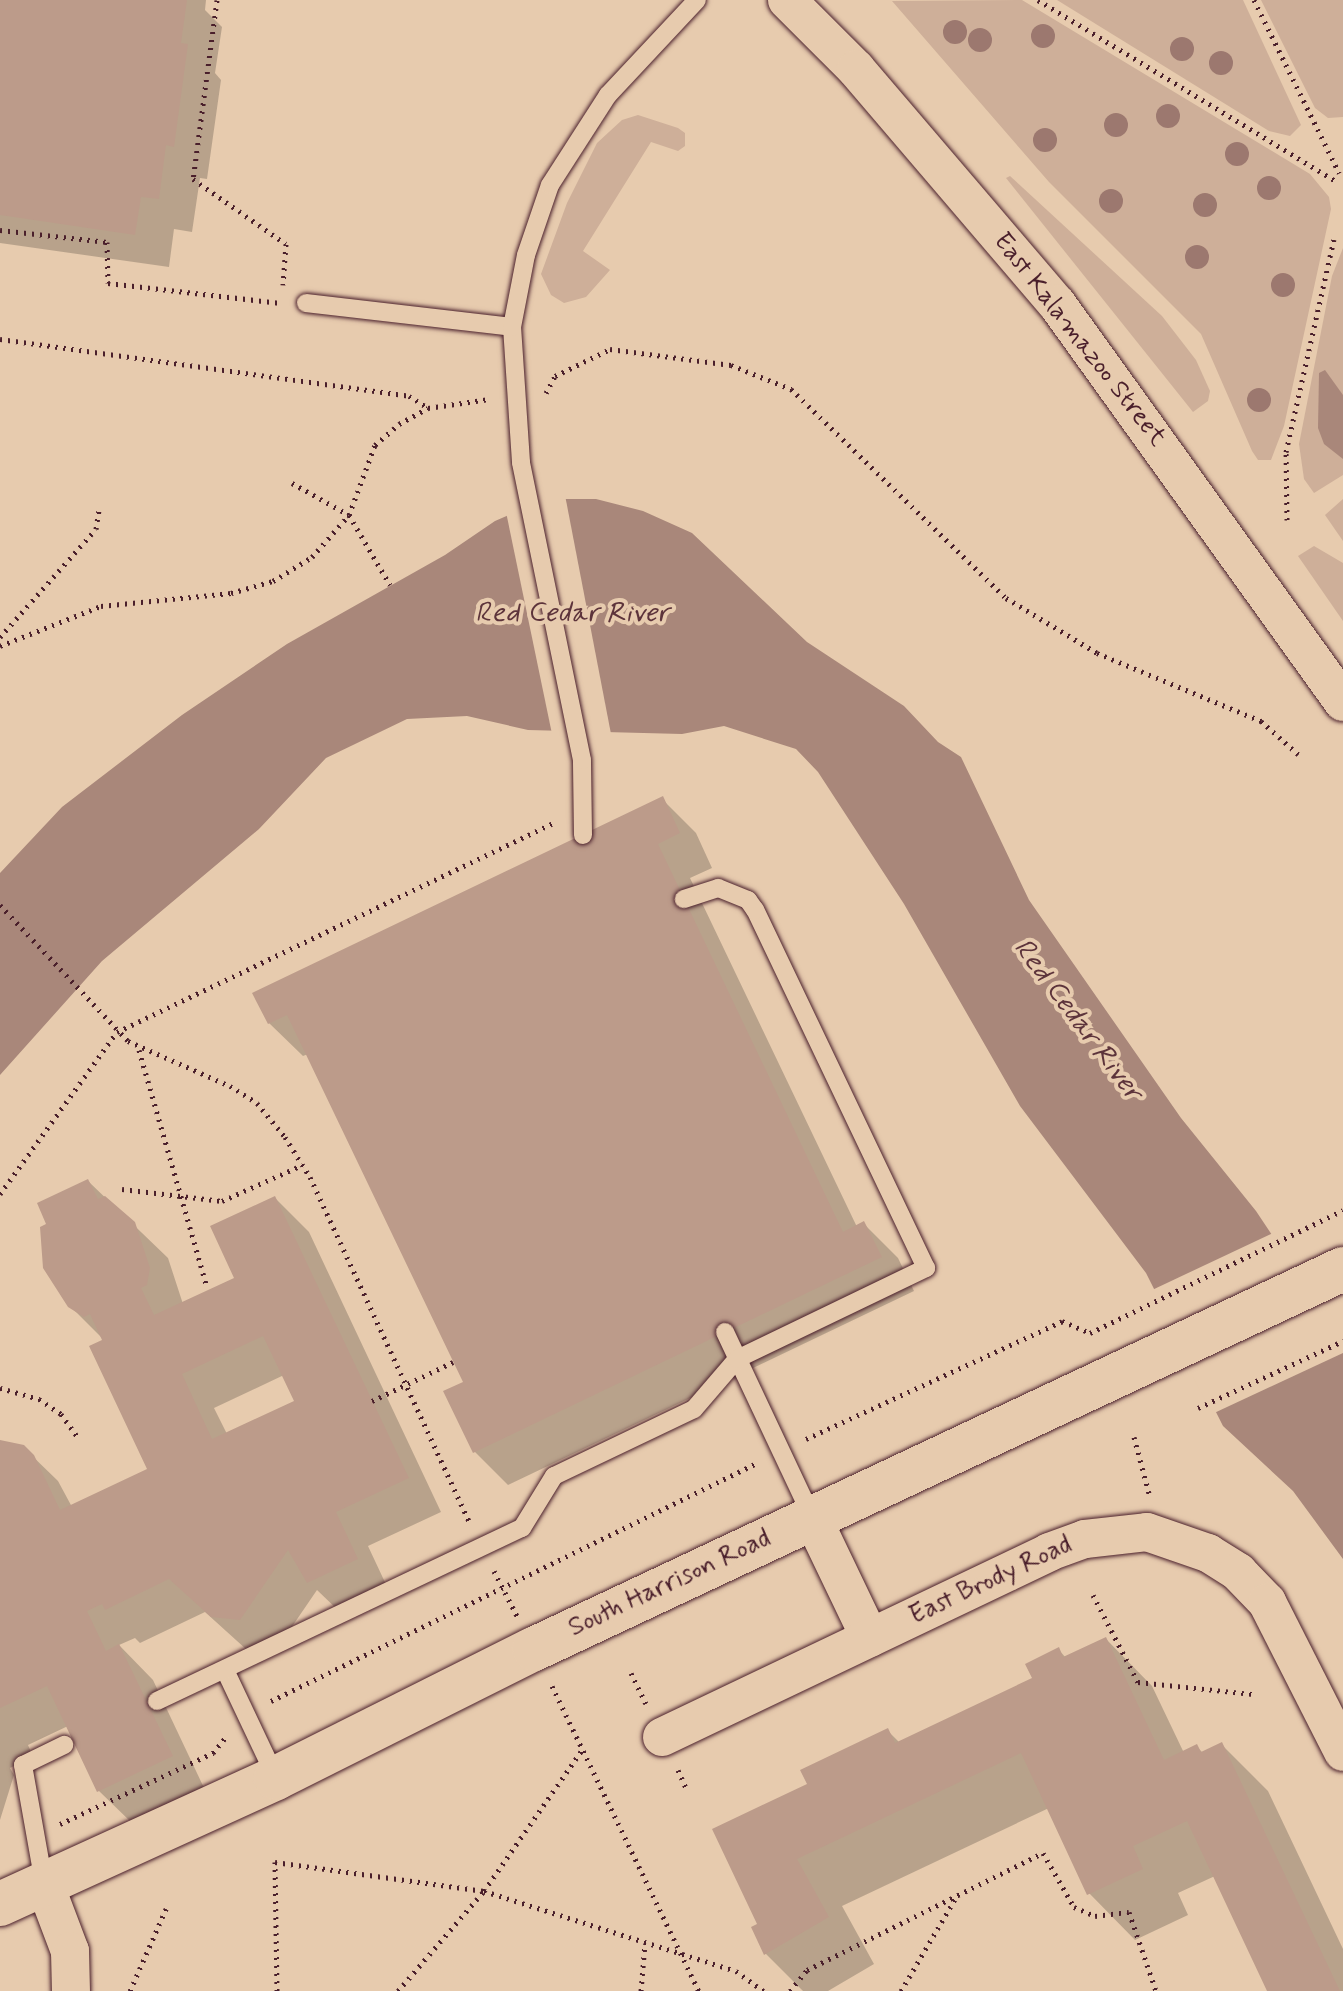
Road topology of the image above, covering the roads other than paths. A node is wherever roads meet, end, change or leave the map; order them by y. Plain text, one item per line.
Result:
1 (697, 0) edge
2 (787, 0) edge
3 (306, 303) dead end
4 (512, 327) junction
5 (1343, 702) edge
6 (583, 835) dead end
7 (684, 899) dead end
8 (1343, 1269) edge
9 (725, 1332) dead end
10 (737, 1359) junction
11 (812, 1517) junction
12 (870, 1638) junction
13 (225, 1670) junction
14 (157, 1701) dead end
15 (662, 1737) dead end
16 (64, 1745) dead end
17 (1343, 1752) edge
18 (276, 1778) junction
19 (45, 1885) junction
20 (0, 1904) edge
21 (71, 1991) edge

1 - 4 lane
2 - 5 street, East Kalamazoo Street
3 - 4 lane
4 - 6 lane
7 - 10 lane
8 - 11 street, South Harrison Road
9 - 10 lane
10 - 11 lane
10 - 13 lane
11 - 12 street
11 - 18 street, South Harrison Road
12 - 15 street, East Brody Road
12 - 17 street, East Brody Road
13 - 14 lane
13 - 18 lane
16 - 19 lane
18 - 19 street, South Harrison Road
19 - 20 street, South Harrison Road
19 - 21 street

